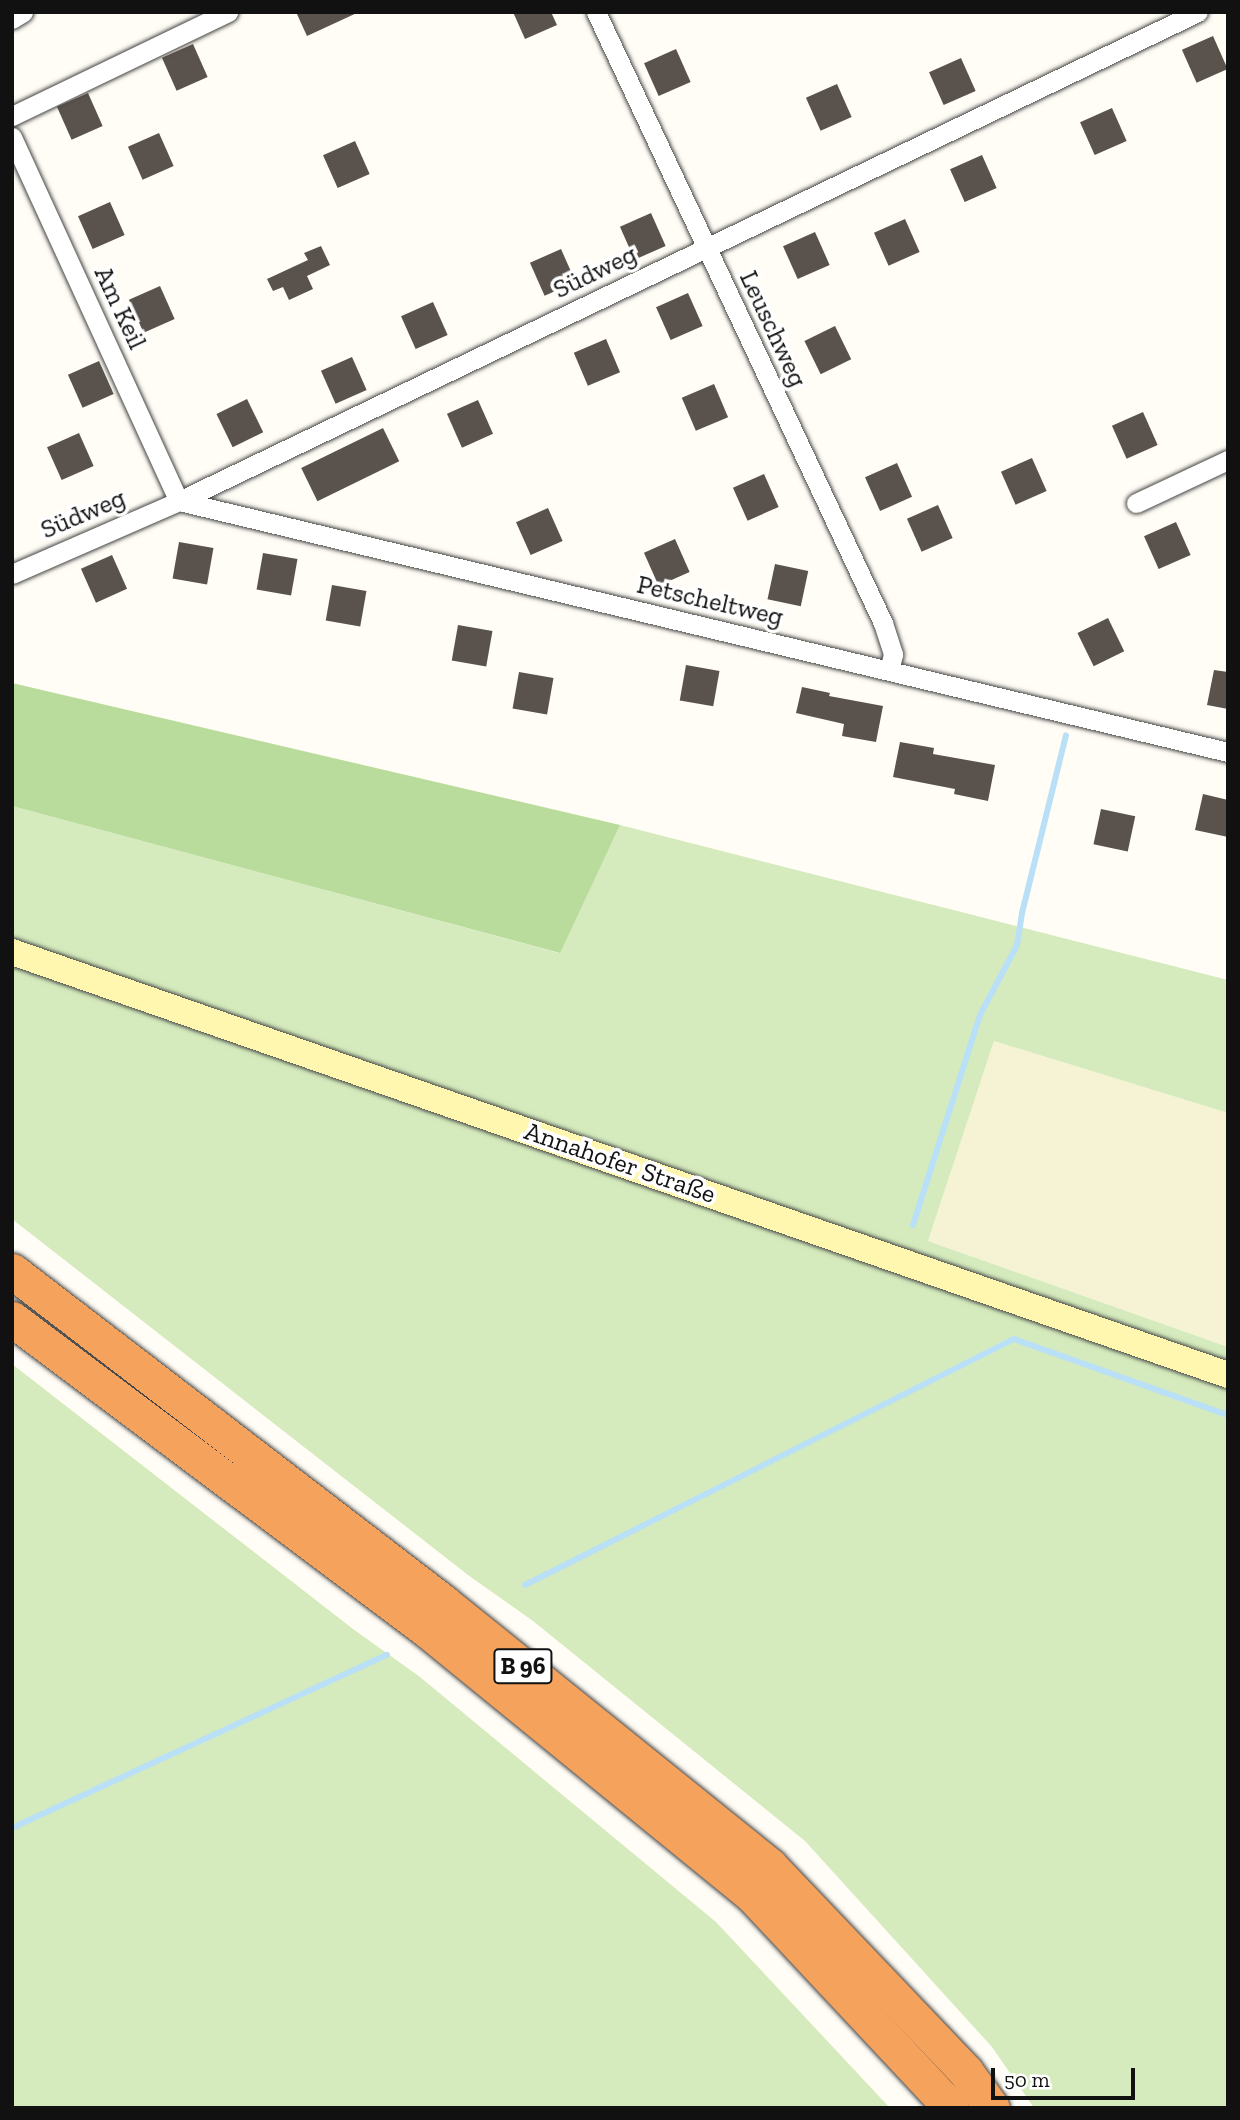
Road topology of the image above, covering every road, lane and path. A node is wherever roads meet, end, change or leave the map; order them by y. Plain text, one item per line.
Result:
1 (23, 12) edge
2 (228, 12) edge
3 (596, 12) edge
4 (1198, 12) edge
5 (12, 19) edge
6 (12, 116) edge
7 (12, 137) edge
8 (706, 247) junction
9 (1228, 460) edge
10 (180, 501) junction
11 (1136, 503) dead end
12 (12, 574) edge
13 (889, 671) junction
14 (1228, 752) edge
15 (12, 952) edge
16 (12, 1271) edge
17 (12, 1319) edge
18 (1228, 1375) edge
19 (951, 2108) edge
20 (992, 2108) edge

1 - 5 street
2 - 6 street
3 - 8 street, Leuschweg
4 - 8 street, Südweg
7 - 10 street, Am Keil
8 - 10 street, Südweg
8 - 13 street, Leuschweg
9 - 11 street
10 - 12 street, Südweg
10 - 13 street, Petscheltweg
13 - 14 street, Petscheltweg
15 - 18 street, Annahofer Straße
16 - 20 highway, B 96
17 - 19 highway, B 96

